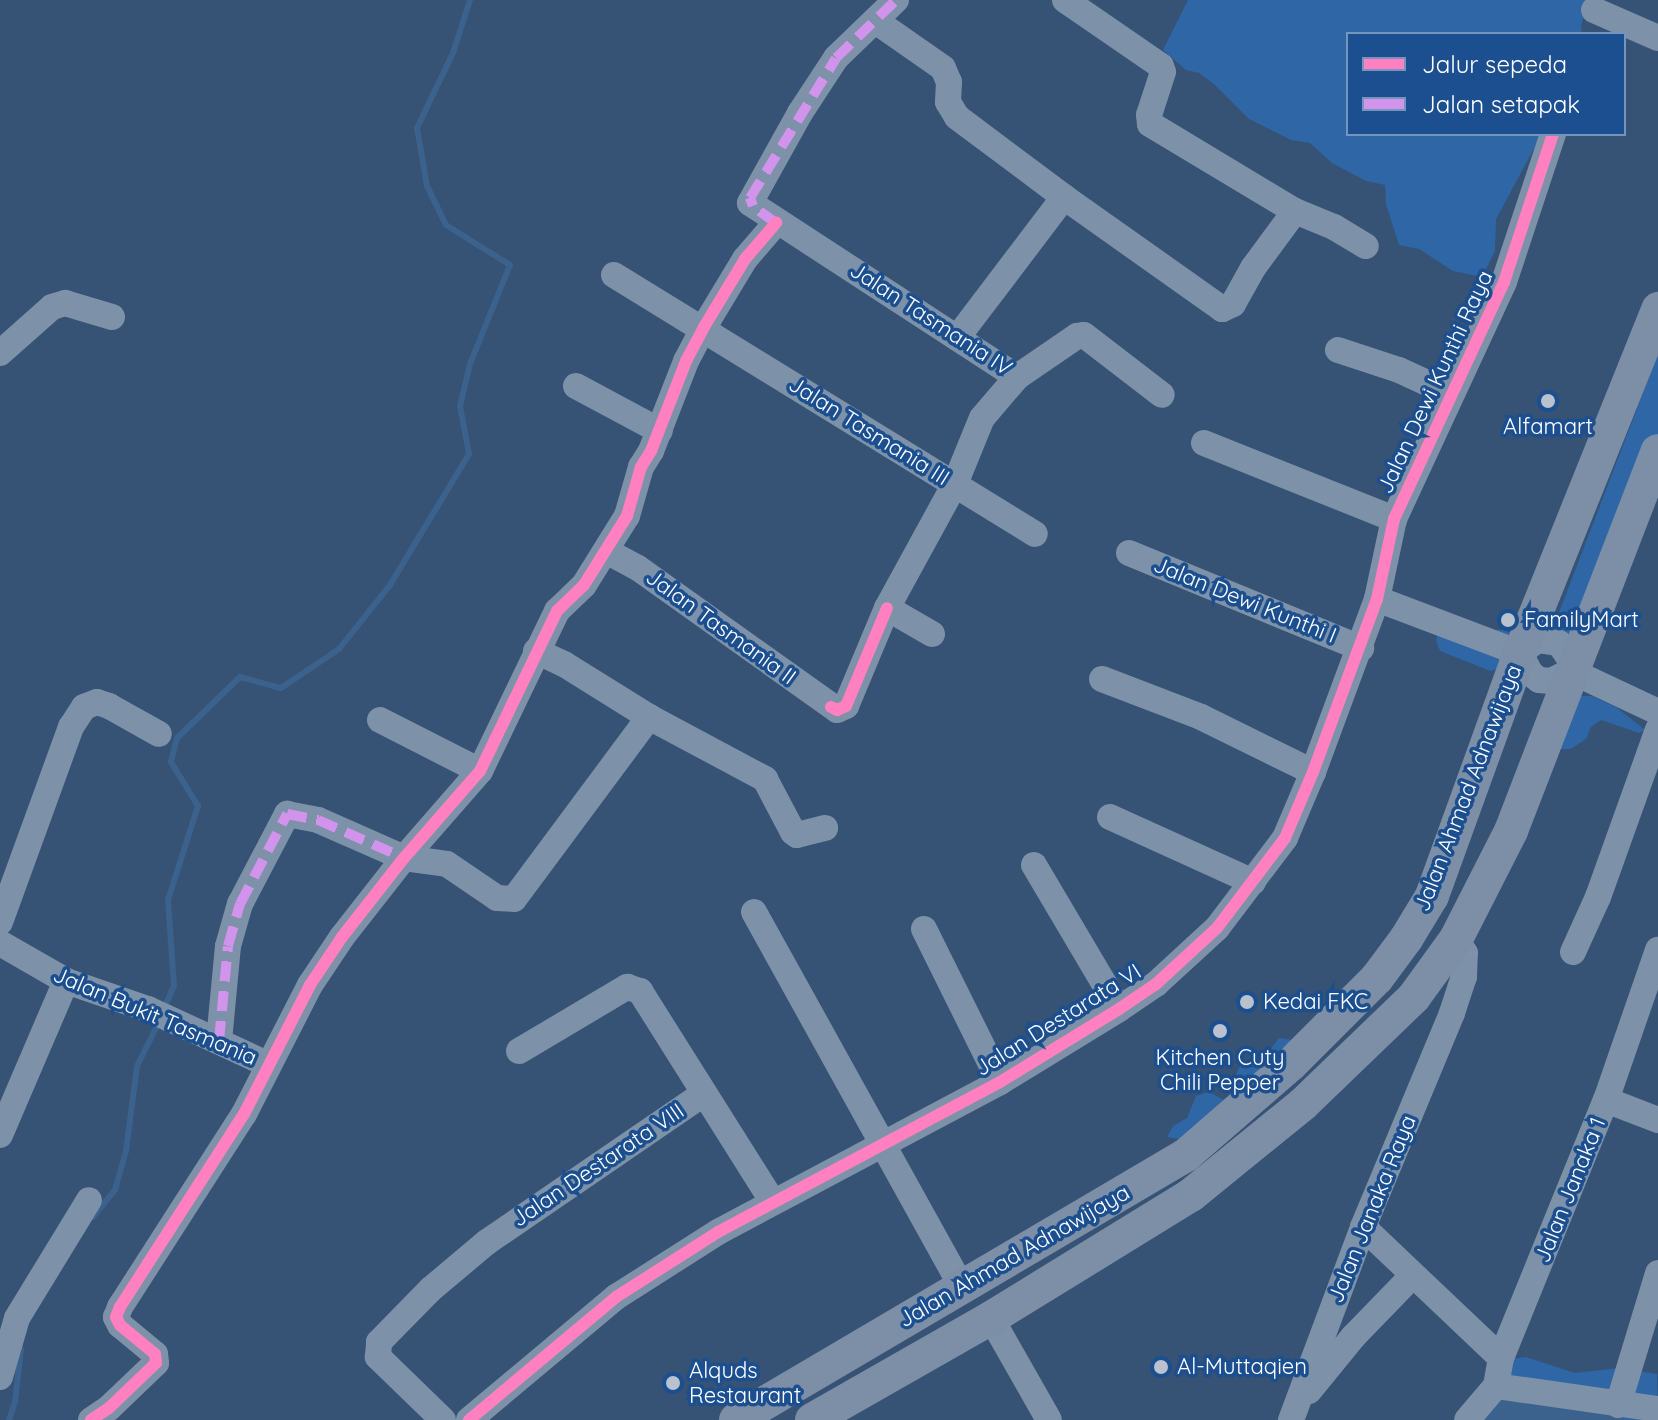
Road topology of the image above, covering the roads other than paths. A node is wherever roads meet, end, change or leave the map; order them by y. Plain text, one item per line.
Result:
1 (896, 0) edge
2 (1065, 0) edge
3 (1593, 15) edge
4 (877, 22) junction
5 (1658, 38) edge
6 (1552, 136) edge
7 (1064, 197) junction
8 (1295, 211) junction
9 (776, 223) junction
10 (1366, 246) dead end
11 (614, 275) dead end
12 (1658, 309) edge
13 (112, 317) dead end
14 (704, 327) junction
15 (957, 338) junction
16 (1338, 350) dead end
17 (0, 353) edge
18 (1017, 377) junction
19 (576, 386) dead end
20 (1451, 394) junction
21 (1162, 395) dead end
22 (660, 431) junction
23 (1204, 443) dead end
24 (1658, 451) edge
25 (955, 484) junction
26 (1394, 519) junction
27 (1035, 534) dead end
28 (608, 552) junction
29 (1129, 553) dead end
30 (1377, 599) junction
31 (887, 608) junction
32 (932, 634) dead end
33 (1361, 648) junction
34 (536, 651) junction
35 (1520, 653) junction
36 (1571, 671) junction
37 (1102, 679) dead end
38 (1658, 712) edge
39 (649, 717) junction
40 (380, 720) dead end
41 (1658, 729) edge
42 (159, 734) dead end
43 (480, 771) junction
44 (1313, 772) junction
45 (1110, 817) dead end
46 (825, 828) dead end
47 (1456, 831) junction
48 (1500, 851) junction
49 (404, 858) junction
50 (1034, 865) dead end
51 (1253, 882) junction
52 (1436, 886) junction
53 (1476, 900) junction
54 (754, 912) dead end
55 (0, 922) edge
56 (924, 929) dead end
57 (1456, 939) junction
58 (0, 943) edge
59 (1658, 950) edge
60 (1573, 952) dead end
61 (66, 981) junction
62 (1652, 994) edge
63 (1414, 997) junction
64 (1119, 1009) junction
65 (1452, 1013) junction
66 (219, 1041) junction
67 (519, 1051) dead end
68 (269, 1065) junction
69 (1000, 1082) junction
70 (703, 1094) junction
71 (1606, 1100) junction
72 (1658, 1120) edge
73 (0, 1135) edge
74 (883, 1145) junction
75 (89, 1200) dead end
76 (773, 1202) junction
77 (1363, 1227) junction
78 (1413, 1275) junction
79 (962, 1287) junction
80 (1656, 1287) edge
81 (991, 1318) junction
82 (854, 1349) junction
83 (1501, 1358) junction
84 (0, 1377) edge
85 (798, 1382) junction
86 (875, 1385) junction
87 (1496, 1386) junction
88 (1618, 1405) junction
89 (1658, 1409) edge
90 (1294, 1413) edge
91 (815, 1418) edge
92 (91, 1420) edge
93 (443, 1420) edge
94 (469, 1420) edge
95 (736, 1420) edge
96 (1049, 1420) edge
97 (1467, 1420) edge

1 - 4 street
2 - 8 street
3 - 5 street
4 - 7 street
4 - 9 street, Jalan Tasmania IV
6 - 20 street, Jalan Dewi Kunthi Raya
7 - 8 street
7 - 15 street
8 - 10 street
9 - 14 street
9 - 15 street, Jalan Tasmania IV
11 - 14 street, Jalan Tasmania III
12 - 35 main road, Jalan Ahmad Adnawijaya
13 - 17 street
14 - 22 street
14 - 25 street, Jalan Tasmania III
15 - 18 street, Jalan Tasmania IV
16 - 20 street
18 - 21 street, Jalan Tasmania IV
18 - 25 street
19 - 22 street
20 - 26 street, Jalan Dewi Kunthi Raya
22 - 28 street
23 - 26 street
24 - 36 main road, Jalan Ahmad Adnawijaya
25 - 27 street, Jalan Tasmania III
25 - 31 street
26 - 30 street, Jalan Dewi Kunthi Raya
28 - 31 street, Jalan Tasmania II
28 - 34 street
29 - 33 street, Jalan Dewi Kunthi I
30 - 33 street, Jalan Dewi Kunthi Raya
30 - 35 street
31 - 32 street
33 - 44 street, Jalan Destarata VI
34 - 39 street
34 - 43 street
35 - 36 street
35 - 47 main road, Jalan Ahmad Adnawijaya
36 - 38 street
36 - 48 main road, Jalan Ahmad Adnawijaya
37 - 44 street
39 - 46 street
39 - 49 street
40 - 43 street
41 - 60 street
42 - 55 street
43 - 49 street
44 - 51 street, Jalan Destarata VI
45 - 51 street
47 - 48 main road
47 - 52 main road, Jalan Ahmad Adnawijaya
48 - 53 main road, Jalan Ahmad Adnawijaya
49 - 66 street
49 - 68 street
50 - 64 street
51 - 64 street, Jalan Destarata VI
52 - 53 main road
52 - 79 main road, Jalan Ahmad Adnawijaya
53 - 57 main road, Jalan Ahmad Adnawijaya
54 - 74 street
56 - 69 street
57 - 63 main road, Jalan Ahmad Adnawijaya
57 - 65 street, Jalan Janaka Raya
58 - 61 street, Jalan Bukit Tasmania
59 - 62 street, Jalan Janaka 1
61 - 66 street, Jalan Bukit Tasmania
61 - 73 street
62 - 71 street, Jalan Janaka 1
63 - 65 street
63 - 81 main road, Jalan Ahmad Adnawijaya
64 - 69 street, Jalan Destarata VI
65 - 77 street, Jalan Janaka Raya
66 - 68 street, Jalan Bukit Tasmania
67 - 70 street, Jalan Destarata VIII
68 - 92 street
69 - 74 street, Jalan Destarata VI
70 - 76 street
70 - 93 street, Jalan Destarata VIII
71 - 72 street
71 - 83 street, Jalan Janaka 1
74 - 76 street, Jalan Destarata VI
74 - 79 street
75 - 84 street
76 - 94 street, Jalan Destarata VI
77 - 78 street
77 - 90 street, Jalan Janaka Raya
78 - 83 street
78 - 90 street, Jalan Janaka Raya
79 - 82 main road, Jalan Ahmad Adnawijaya
80 - 88 street
81 - 86 main road, Jalan Ahmad Adnawijaya
81 - 96 street
82 - 85 main road, Jalan Ahmad Adnawijaya
82 - 86 main road
83 - 87 street, Jalan Janaka 1
85 - 91 main road
85 - 95 main road, Jalan Ahmad Adnawijaya
86 - 91 main road, Jalan Ahmad Adnawijaya
87 - 88 street
87 - 97 street
88 - 89 street

